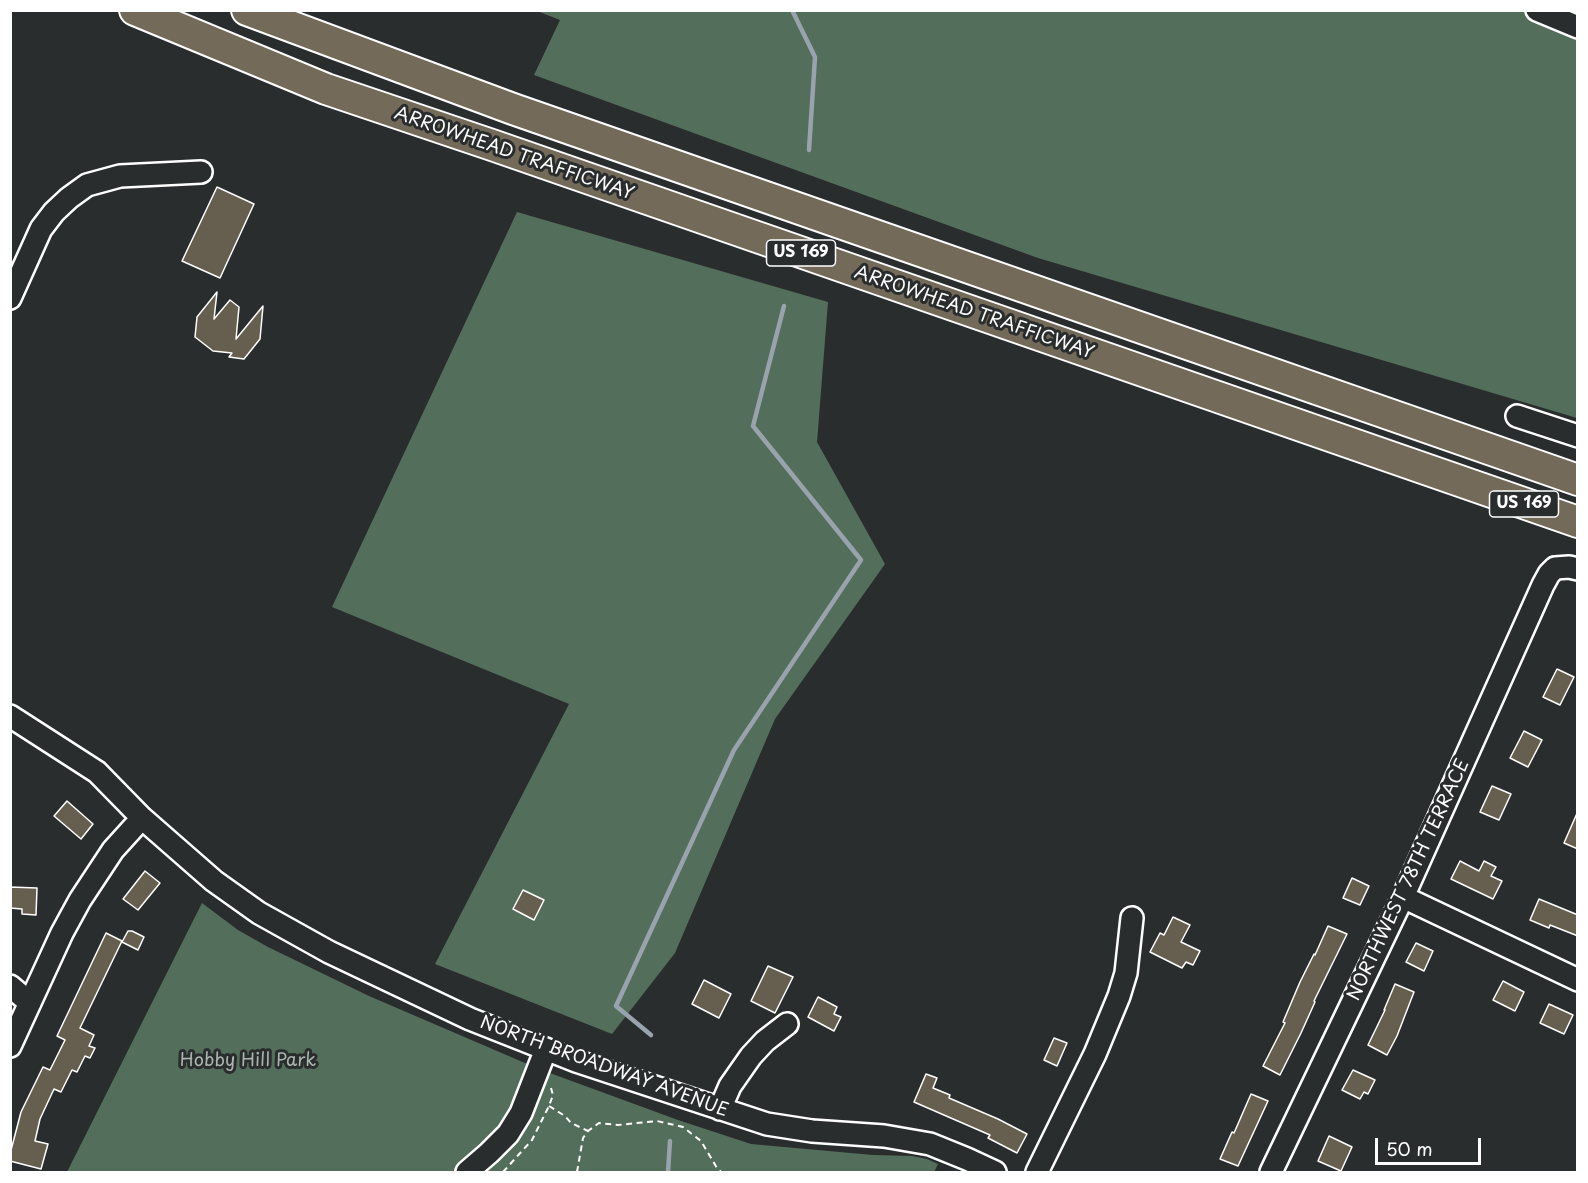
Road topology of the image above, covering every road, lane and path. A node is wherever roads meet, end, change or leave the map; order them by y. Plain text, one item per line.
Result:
1 (135, 10) edge
2 (247, 10) edge
3 (1537, 10) edge
4 (1578, 27) edge
5 (201, 172) dead end
6 (10, 298) edge
7 (1517, 416) dead end
8 (1578, 436) edge
9 (1578, 480) edge
10 (1578, 522) edge
11 (1578, 569) edge
12 (10, 716) edge
13 (142, 818) junction
14 (1403, 897) junction
15 (1132, 918) dead end
16 (1578, 980) edge
17 (10, 986) edge
18 (30, 1003) junction
19 (787, 1024) dead end
20 (10, 1046) edge
21 (546, 1049) junction
22 (550, 1085) dead end
23 (549, 1106) junction
24 (720, 1109) junction
25 (588, 1131) junction
26 (467, 1173) edge
27 (503, 1173) edge
28 (577, 1173) edge
29 (721, 1173) edge
30 (995, 1173) edge
31 (1037, 1173) edge
32 (1271, 1173) edge

1 - 10 highway, ARROWHEAD TRAFFICWAY / US 169
2 - 9 highway, US 169
3 - 4 street
5 - 6 street
7 - 8 street
11 - 14 street, NORTHWEST 78TH TERRACE
12 - 13 street, NORTH BROADWAY AVENUE
13 - 18 street
13 - 21 street, NORTH BROADWAY AVENUE
14 - 16 street
14 - 32 street, NORTHWEST 78TH TERRACE
15 - 31 street
17 - 18 street
18 - 20 street
19 - 24 street
21 - 24 street, NORTH BROADWAY AVENUE
21 - 26 street
22 - 23 path
23 - 25 path
23 - 27 path
24 - 30 street, NORTH BROADWAY AVENUE
25 - 28 path
25 - 29 path

